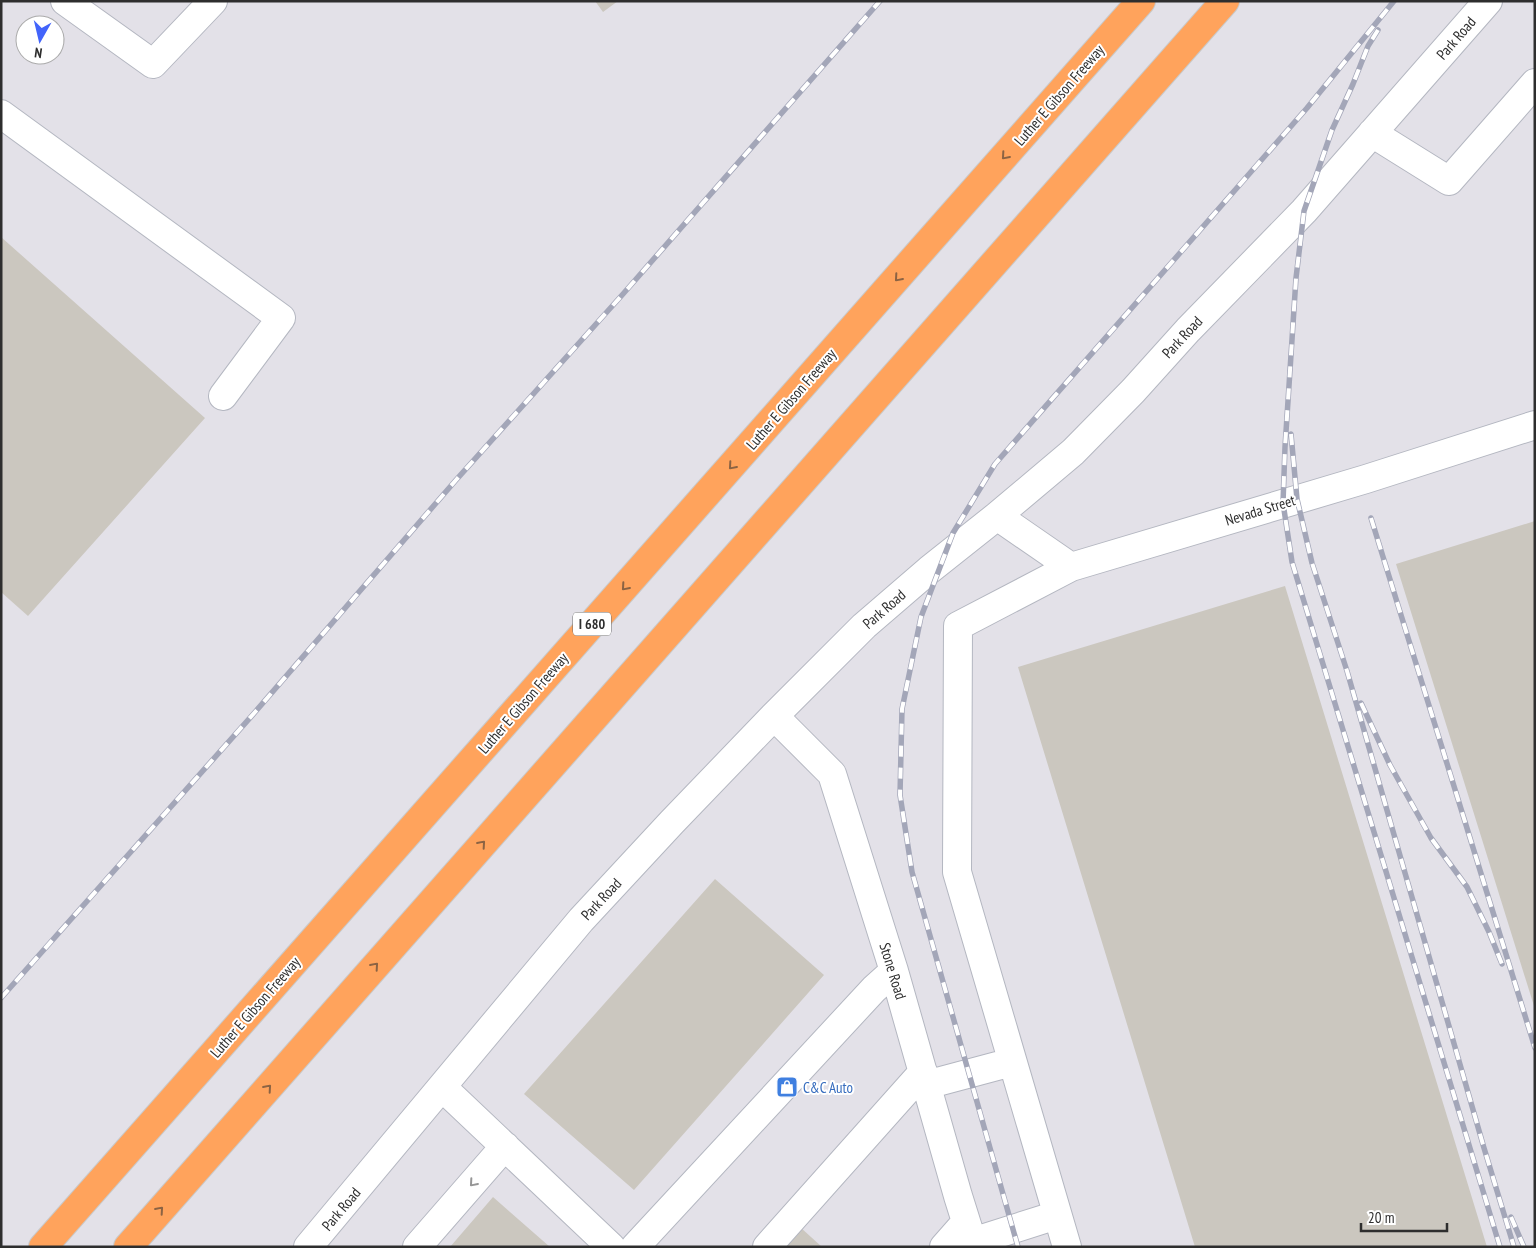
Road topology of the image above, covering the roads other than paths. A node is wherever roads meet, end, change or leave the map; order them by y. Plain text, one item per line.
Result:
1 (65, 1) edge
2 (213, 1) edge
3 (1141, 1) edge
4 (1225, 1) edge
5 (1488, 1) edge
6 (1535, 83) edge
7 (1, 114) edge
8 (1372, 133) junction
9 (223, 396) dead end
10 (1535, 425) edge
11 (997, 516) junction
12 (1071, 567) junction
13 (774, 716) junction
14 (894, 972) junction
15 (1012, 1062) junction
16 (924, 1079) junction
17 (442, 1087) junction
18 (505, 1146) junction
19 (1057, 1215) junction
20 (971, 1237) edge
21 (43, 1247) edge
22 (128, 1247) edge
23 (308, 1247) edge
24 (417, 1247) edge
25 (611, 1247) edge
26 (635, 1247) edge
27 (767, 1247) edge
28 (944, 1247) edge
29 (1066, 1247) edge

1 - 2 street
3 -> 21 highway, Luther E Gibson Freeway / I 680
22 -> 4 highway
5 - 8 street, Park Road
6 - 8 street
7 - 9 street
8 - 11 street, Park Road
10 - 12 street, Nevada Street
11 - 12 street
11 - 13 street, Park Road
12 - 15 street, Nevada Street
13 - 14 street, Stone Road
13 - 17 street, Park Road
14 - 16 street, Stone Road
14 - 26 street
15 - 16 street
15 - 19 street
16 - 20 street, Stone Road
16 - 27 street
17 - 18 street
17 - 23 street, Park Road
18 -> 24 street
18 - 25 street
19 - 20 street
19 - 29 street
20 - 28 street

